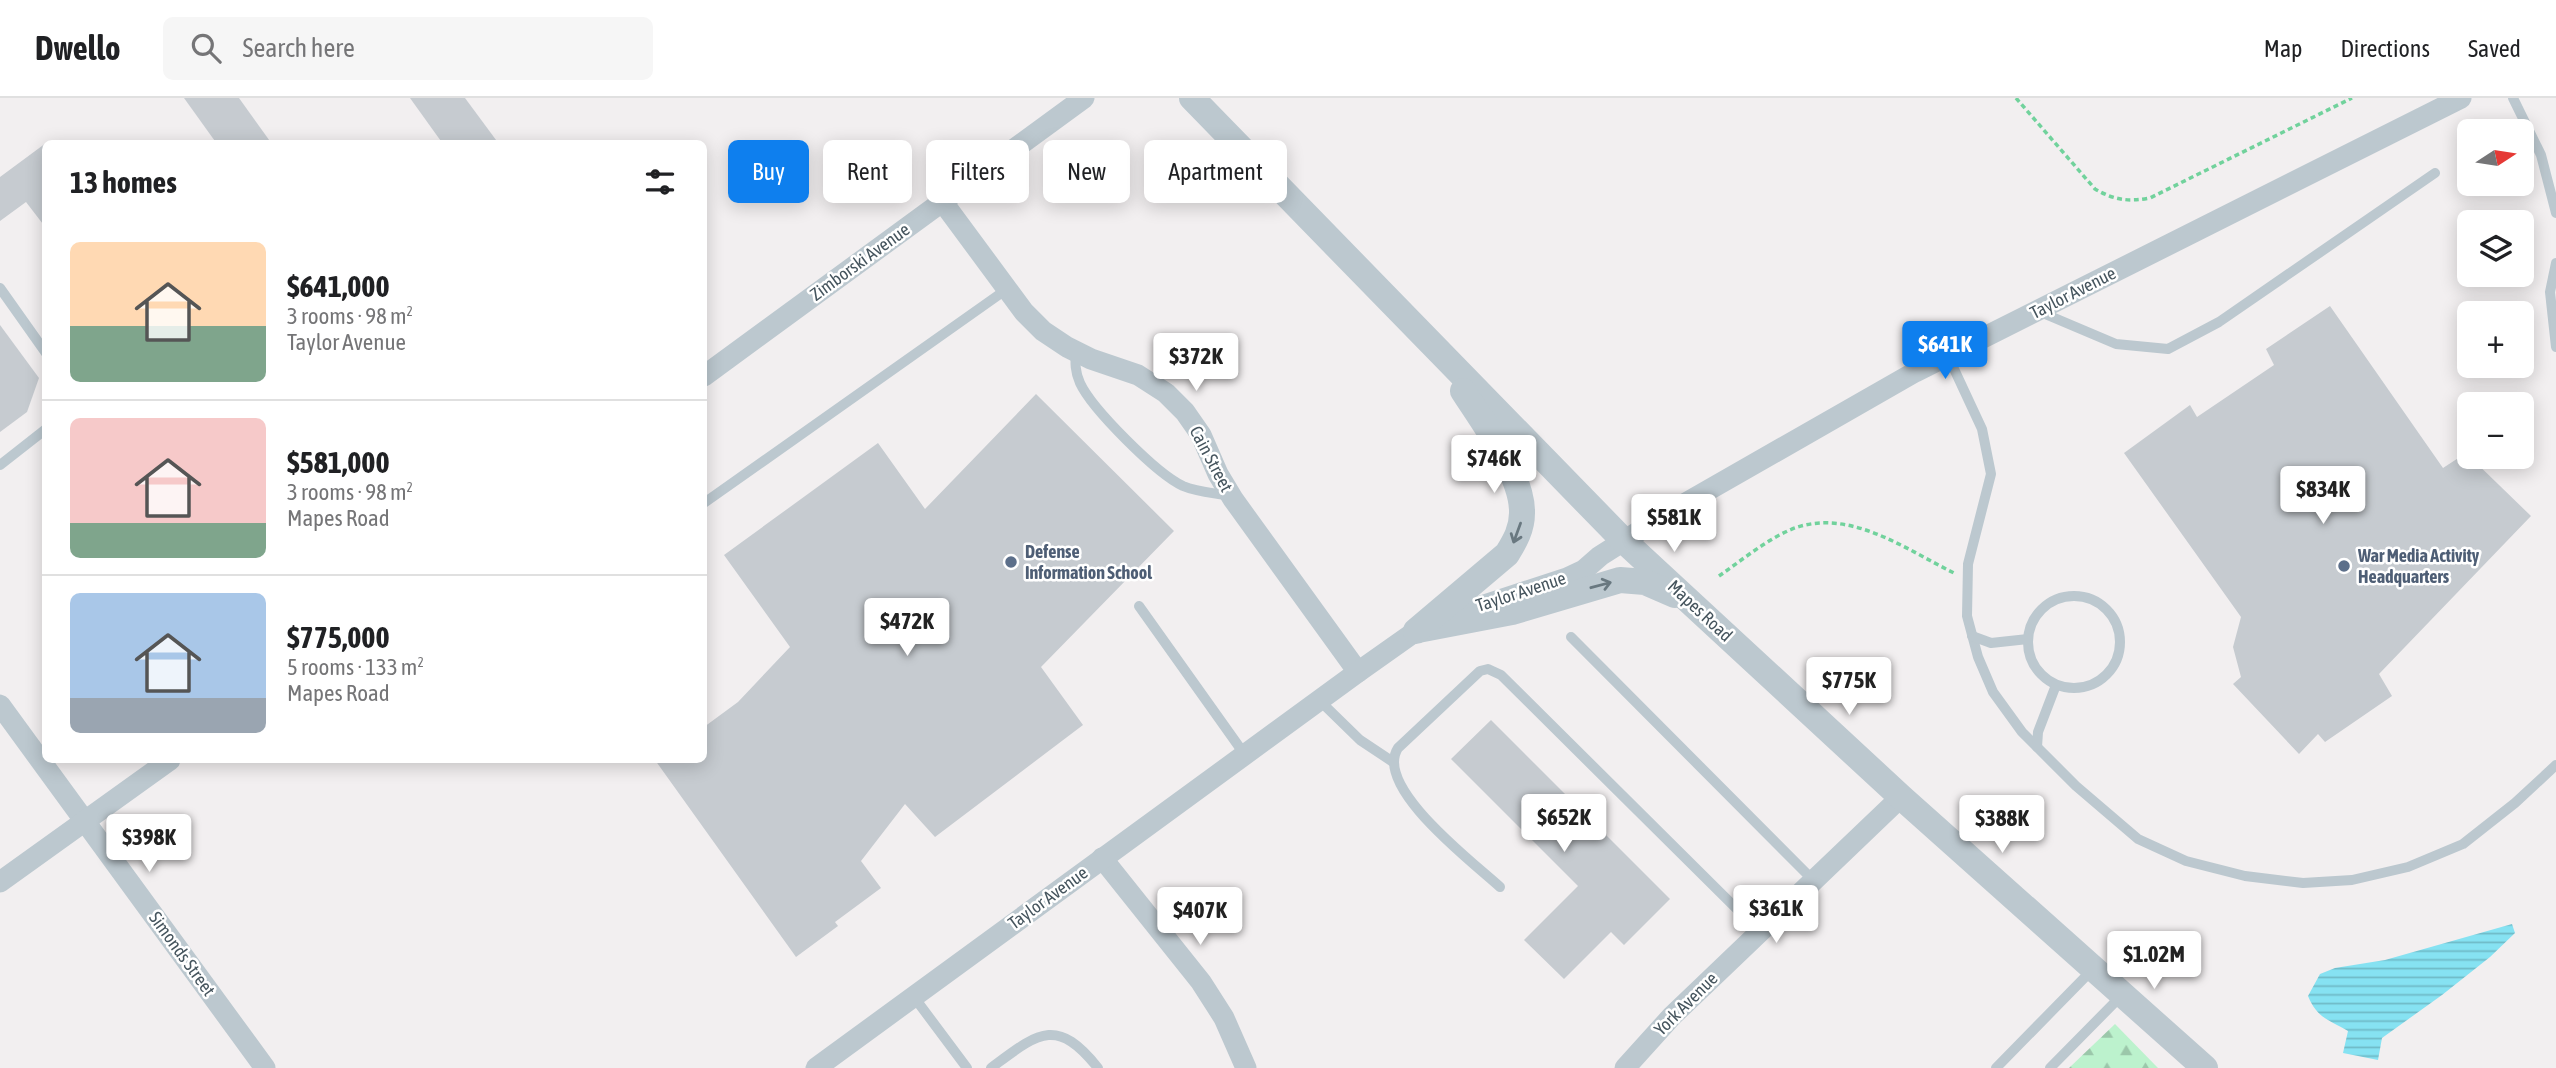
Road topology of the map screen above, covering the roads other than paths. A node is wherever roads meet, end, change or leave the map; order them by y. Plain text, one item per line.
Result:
1 (1084, 98) edge
2 (1192, 98) edge
3 (2461, 98) edge
4 (2513, 98) edge
5 (1026, 140) edge
6 (2435, 173) dead end
7 (939, 203) edge
8 (943, 203) edge
9 (2556, 213) edge
10 (2556, 263) edge
11 (0, 288) edge
12 (1007, 289) junction
13 (2553, 290) edge
14 (2038, 311) junction
15 (1432, 343) junction
16 (42, 347) edge
17 (2556, 347) edge
18 (1076, 351) junction
19 (1948, 356) junction
20 (707, 374) edge
21 (42, 432) edge
22 (0, 465) edge
23 (1230, 496) junction
24 (707, 501) edge
25 (1624, 541) junction
26 (1691, 603) junction
27 (1139, 606) dead end
28 (1416, 631) junction
29 (1972, 636) junction
30 (1571, 637) dead end
31 (2028, 639) junction
32 (1357, 672) junction
33 (2056, 685) junction
34 (1320, 701) junction
35 (0, 705) edge
36 (2037, 747) junction
37 (1245, 755) junction
38 (1393, 762) junction
39 (166, 763) edge
40 (2556, 765) edge
41 (1901, 797) junction
42 (84, 821) junction
43 (1102, 858) junction
44 (1813, 880) junction
45 (0, 882) edge
46 (1500, 887) dead end
47 (1759, 932) junction
48 (2093, 969) junction
49 (2122, 995) junction
50 (914, 997) junction
51 (265, 1068) edge
52 (816, 1068) edge
53 (967, 1068) edge
54 (991, 1068) edge
55 (1098, 1068) edge
56 (1246, 1068) edge
57 (1625, 1068) edge
58 (1996, 1068) edge
59 (2050, 1068) edge
60 (2205, 1068) edge

1 - 5 street, Zimborski Avenue
2 - 15 street, Mapes Road
3 - 14 street, Taylor Avenue
4 - 9 lane
6 - 14 lane
7 - 20 street, Zimborski Avenue
8 - 12 street, Cain Street
10 - 13 lane
11 - 16 lane
12 - 18 street, Cain Street
12 - 24 lane
13 - 17 lane
14 - 19 street, Taylor Avenue
15 - 25 street, Mapes Road
15 -> 28 street
18 - 23 street, Cain Street
18 - 23 lane
19 - 25 street, Taylor Avenue
19 - 29 lane
21 - 22 lane
23 - 32 street, Cain Street
25 - 26 street, Mapes Road
25 - 28 street, Taylor Avenue
28 -> 26 street
26 - 41 street, Mapes Road
27 - 37 lane
28 - 32 street, Taylor Avenue
29 - 31 lane
29 - 36 lane
30 - 44 lane
31 - 33 lane
31 - 33 lane
32 - 34 street, Taylor Avenue
33 - 36 lane
34 - 37 street, Taylor Avenue
34 - 38 lane
35 - 42 street, Simonds Street
36 - 40 lane
37 - 43 street, Taylor Avenue
38 - 46 lane
38 - 47 lane
39 - 42 street
41 - 44 street, York Avenue
41 - 48 street, Mapes Road
42 - 45 street
42 - 51 street, Simonds Street
43 - 50 street, Taylor Avenue
43 - 56 street
44 - 47 street, York Avenue
47 - 57 street, York Avenue
48 - 49 street, Mapes Road
48 - 58 lane
49 - 59 lane
49 - 60 street, Mapes Road
50 - 52 street, Taylor Avenue
50 - 53 lane
54 - 55 lane

